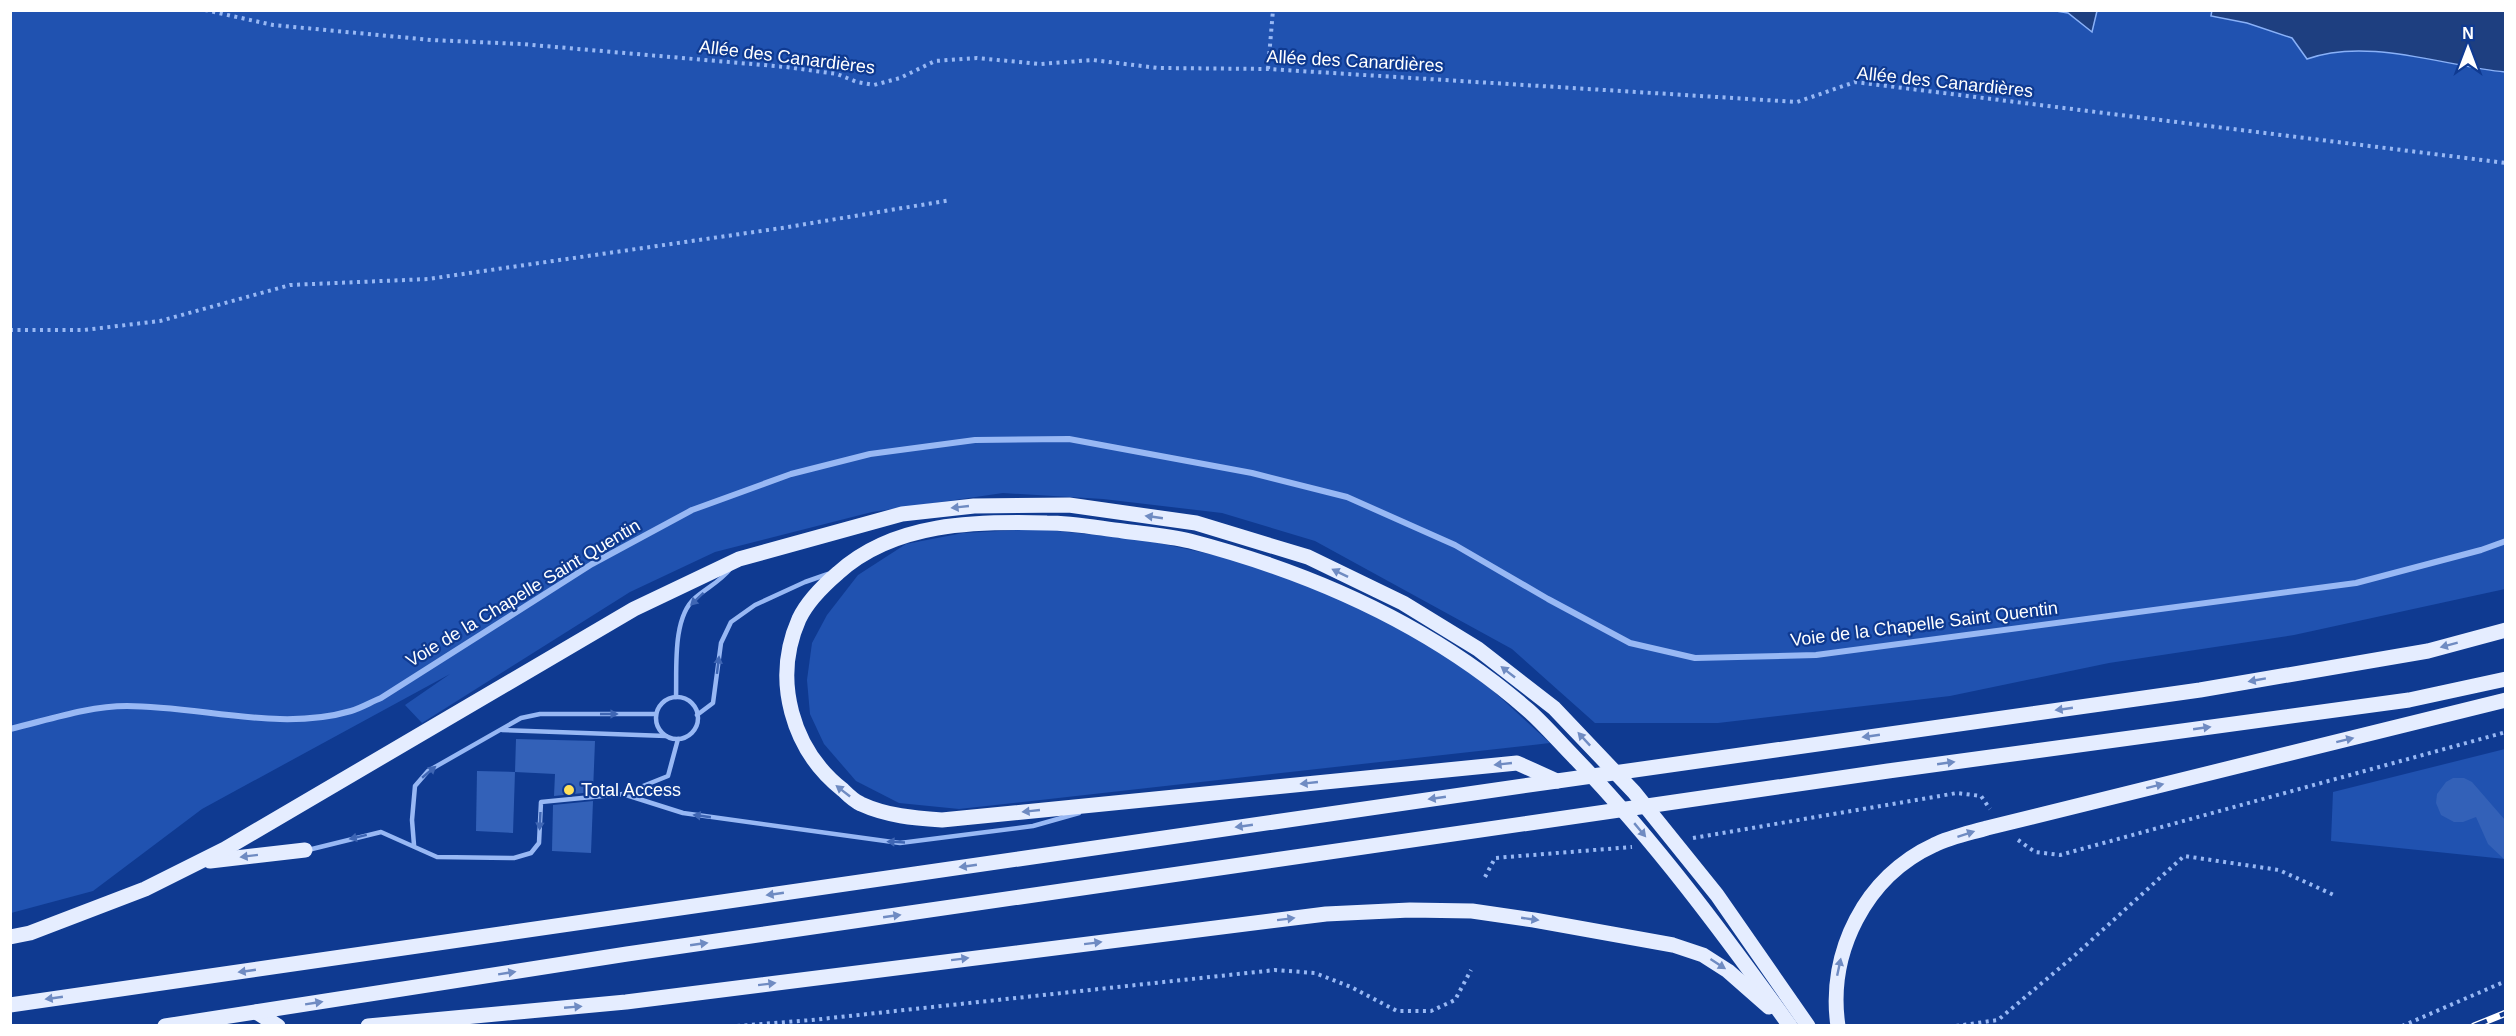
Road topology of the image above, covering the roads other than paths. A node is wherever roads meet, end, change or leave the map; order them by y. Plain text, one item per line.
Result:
1 (2505, 541) edge
2 (739, 559) junction
3 (840, 570) junction
4 (2505, 630) edge
5 (2505, 679) edge
6 (676, 697) junction
7 (2505, 700) edge
8 (656, 714) junction
9 (698, 716) junction
10 (10, 729) edge
11 (499, 730) junction
12 (666, 736) junction
13 (678, 739) junction
14 (1557, 781) junction
15 (623, 794) junction
16 (1118, 802) junction
17 (414, 845) junction
18 (305, 850) joint
19 (194, 864) junction
20 (10, 937) edge
21 (10, 1005) edge
22 (256, 1012) junction
23 (1790, 1025) edge
24 (165, 1026) edge
25 (278, 1026) edge
26 (368, 1026) edge
27 (1808, 1026) edge
28 (1838, 1026) edge

1 - 10 street, Voie de la Chapelle Saint Quentin
2 -> 6 lane
2 - 19 main road
27 -> 2 main road
9 -> 3 lane
16 -> 3 main road
3 -> 23 main road
4 -> 14 main road
22 -> 5 main road
6 - 8 lane
6 - 9 lane
28 -> 7 main road
11 -> 8 lane
8 - 12 lane
9 - 13 lane
11 - 12 lane
17 -> 11 lane
12 - 13 lane
13 - 15 lane
14 -> 16 main road
14 -> 21 main road
16 -> 15 lane
15 -> 17 lane
17 -> 18 lane
18 -> 19 main road
19 - 20 main road
22 - 24 main road
22 - 25 main road
26 -> 23 main road

